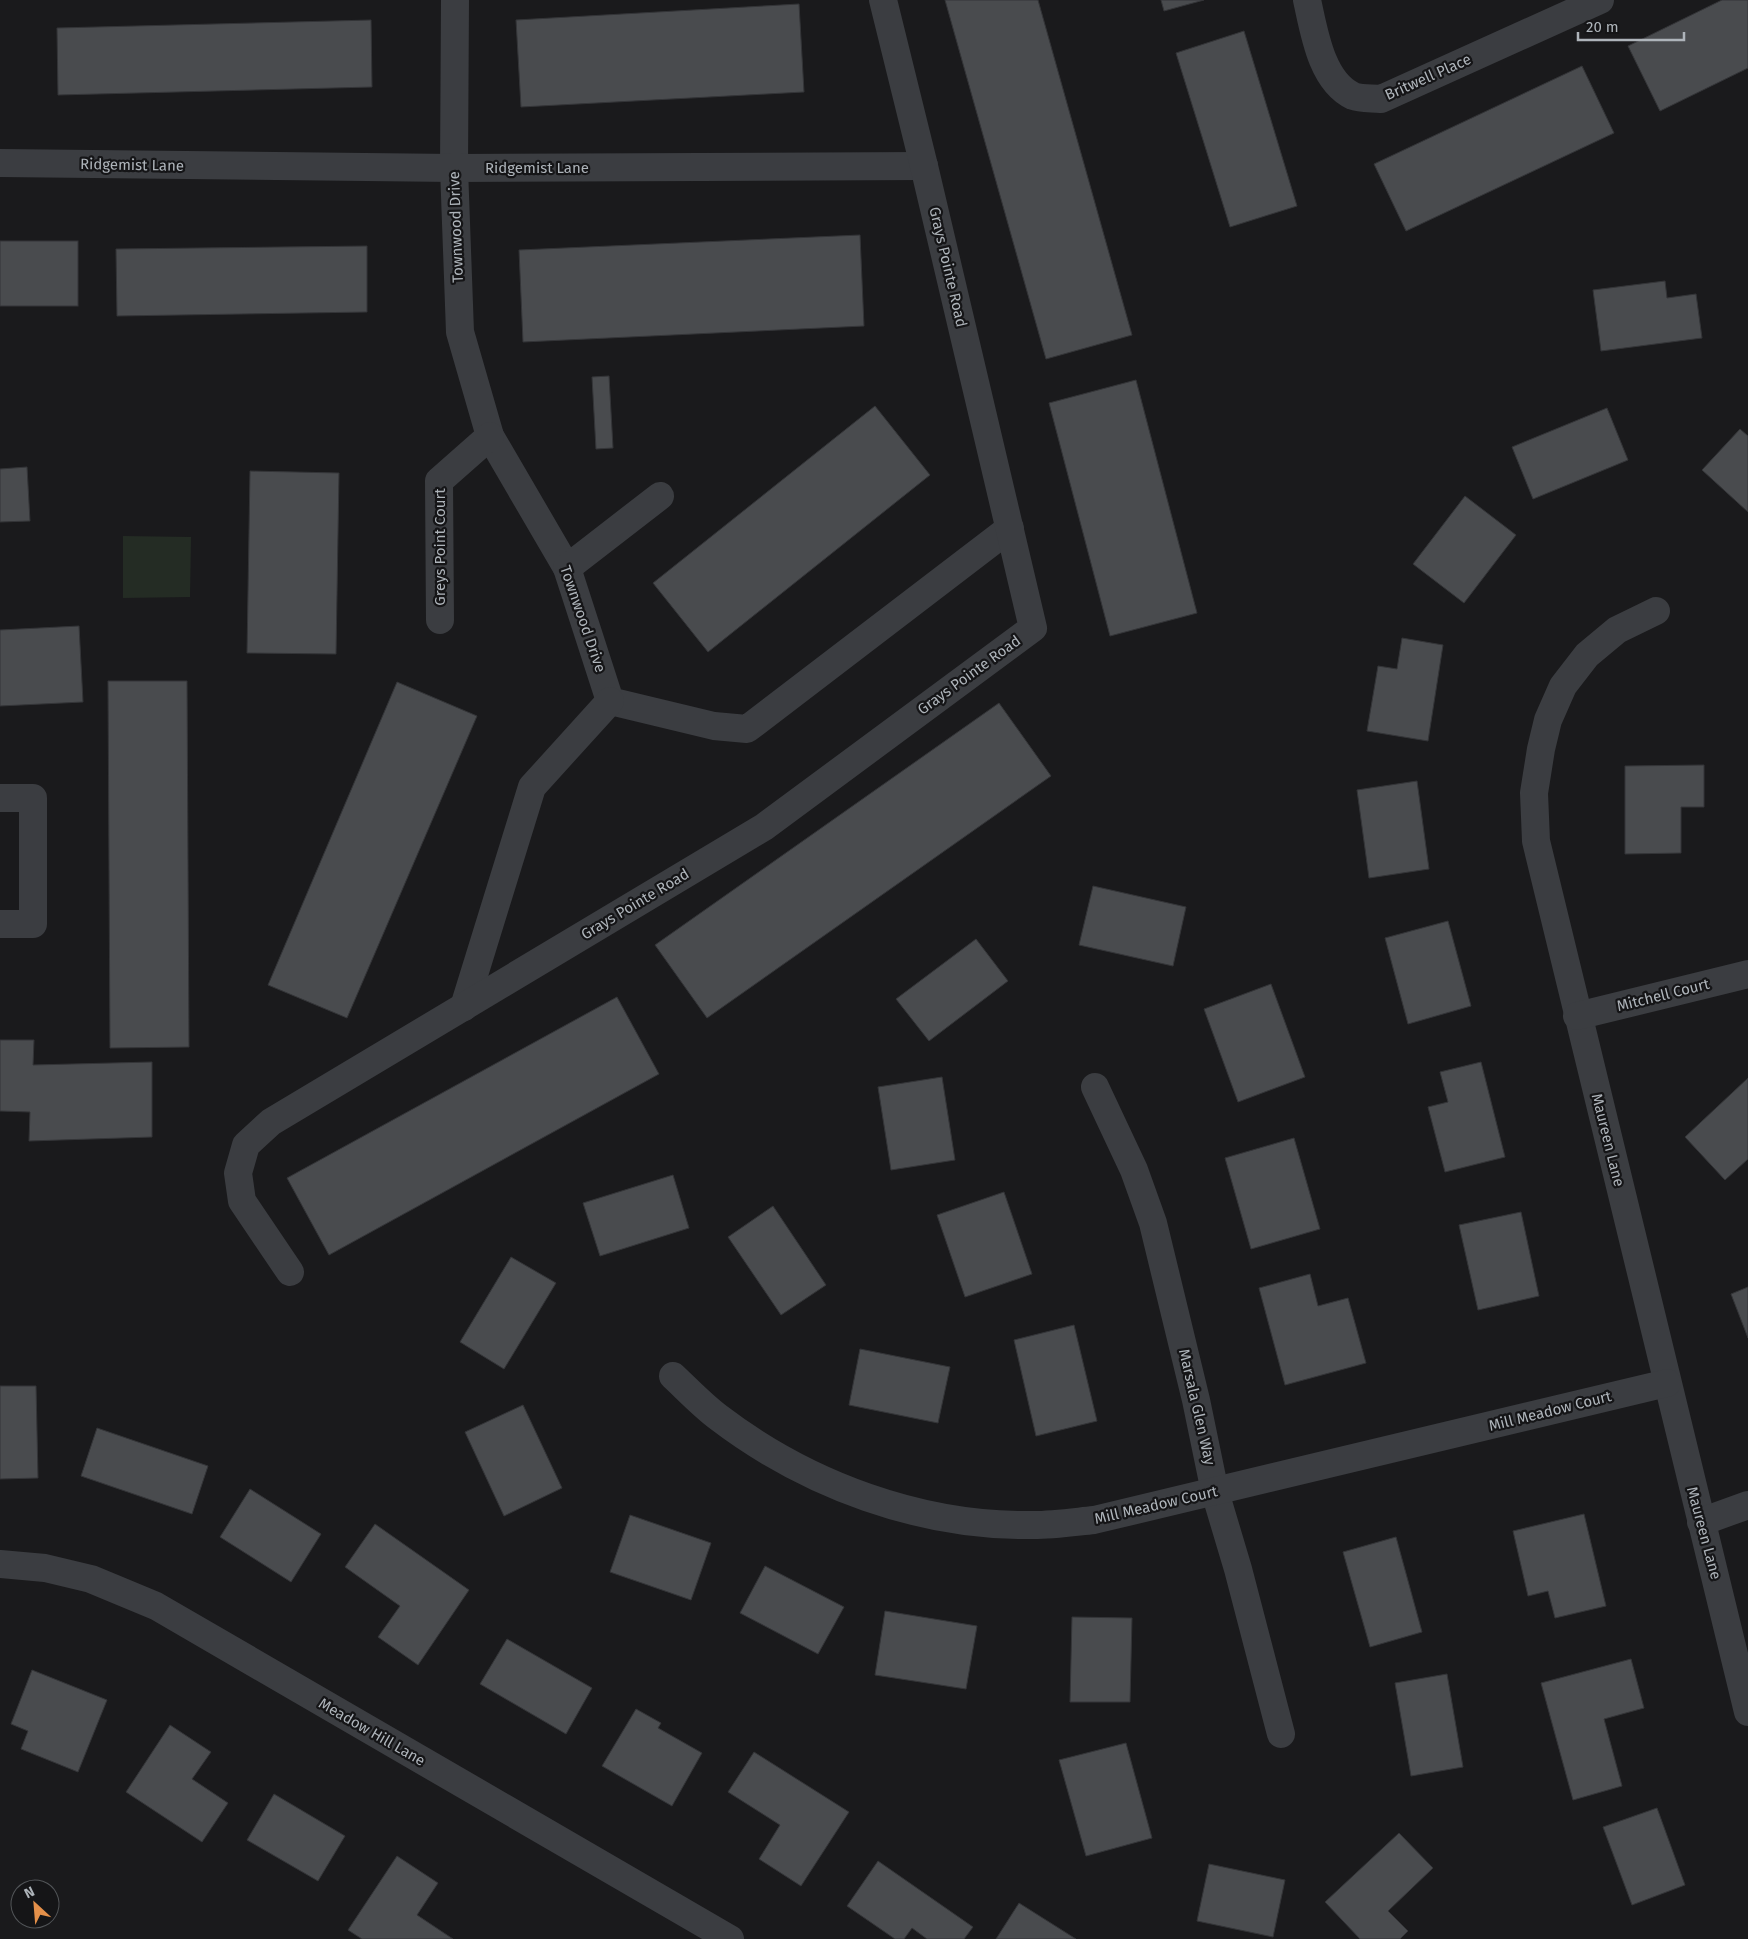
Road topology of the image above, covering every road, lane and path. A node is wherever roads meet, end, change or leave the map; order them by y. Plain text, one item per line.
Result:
1 (455, 0) edge
2 (883, 0) edge
3 (1307, 0) edge
4 (1600, 0) edge
5 (0, 163) edge
6 (924, 166) junction
7 (454, 168) junction
8 (490, 436) junction
9 (660, 496) dead end
10 (1010, 528) junction
11 (567, 568) junction
12 (1656, 611) dead end
13 (440, 620) dead end
14 (610, 701) junction
15 (0, 798) edge
16 (0, 924) edge
17 (1748, 974) edge
18 (464, 1007) junction
19 (1577, 1016) junction
20 (1095, 1087) dead end
21 (290, 1272) dead end
22 (673, 1376) dead end
23 (1667, 1383) junction
24 (1216, 1492) junction
25 (1748, 1505) edge
26 (1701, 1522) junction
27 (0, 1564) edge
28 (1748, 1712) edge
29 (1281, 1734) dead end
30 (730, 1939) edge

1 - 7 street, Townwood Drive
2 - 6 street, Grays Pointe Road
3 - 4 street, Britwell Place
5 - 7 street, Ridgemist Lane
6 - 7 street, Ridgemist Lane
6 - 10 street, Grays Pointe Road
7 - 8 street, Townwood Drive
8 - 11 street, Townwood Drive
8 - 13 street, Greys Point Court
9 - 11 street
10 - 14 street
10 - 18 street, Grays Pointe Road
11 - 14 street, Townwood Drive
12 - 19 street, Maureen Lane
14 - 18 street
15 - 16 street
17 - 19 street, Mitchell Court
18 - 21 street, Grays Pointe Road
19 - 23 street, Maureen Lane
20 - 24 street, Marsala Glen Way
22 - 24 street, Mill Meadow Court
23 - 24 street, Mill Meadow Court
23 - 26 street, Maureen Lane
24 - 29 street, Marsala Glen Way
25 - 26 street
26 - 28 street, Maureen Lane
27 - 30 street, Meadow Hill Lane

